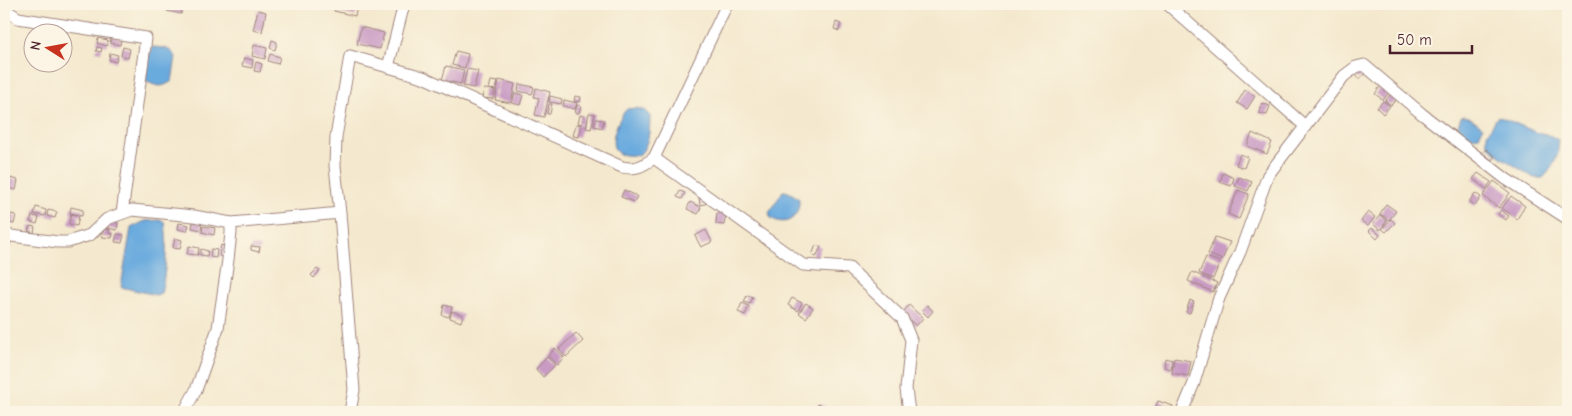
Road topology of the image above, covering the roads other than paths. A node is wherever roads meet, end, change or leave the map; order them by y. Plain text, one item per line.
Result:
1 (404, 4) edge
2 (727, 4) edge
3 (1168, 4) edge
4 (4, 9) edge
5 (388, 67) junction
6 (1305, 126) junction
7 (654, 158) junction
8 (122, 213) junction
9 (340, 213) junction
10 (1568, 219) edge
11 (231, 223) junction
12 (4, 235) edge
13 (184, 412) edge
14 (350, 412) edge
15 (909, 412) edge
16 (1182, 412) edge

1 - 5 street
2 - 7 street
3 - 6 street
4 - 8 street
5 - 7 street
5 - 9 street
6 - 10 street
6 - 16 street
7 - 15 street
8 - 11 street
8 - 12 street
9 - 11 street
9 - 14 street
11 - 13 street

